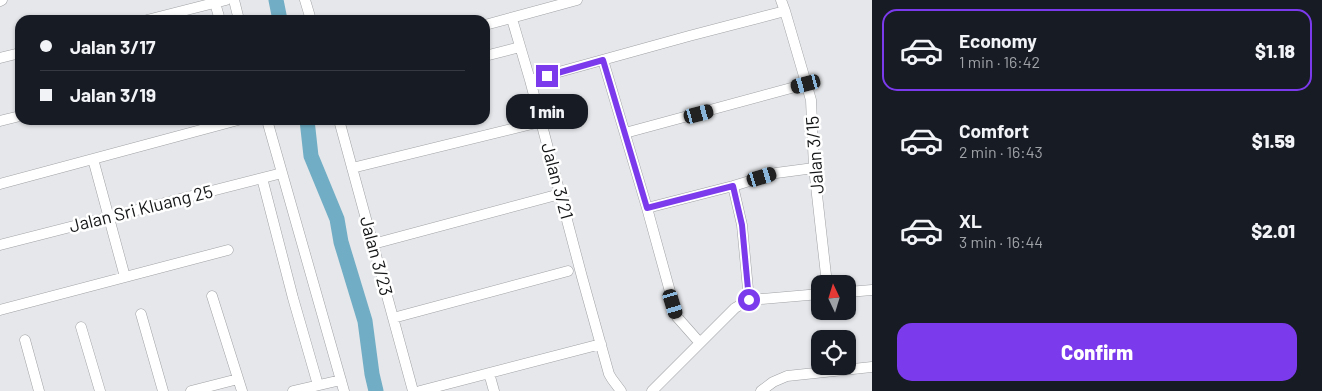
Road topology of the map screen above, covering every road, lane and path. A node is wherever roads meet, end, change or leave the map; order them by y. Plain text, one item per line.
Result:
1 (226, 0) edge
2 (234, 0) edge
3 (304, 0) edge
4 (577, 0) edge
5 (780, 0) edge
6 (215, 3) junction
7 (785, 11) junction
8 (167, 15) edge
9 (219, 15) edge
10 (238, 15) edge
11 (308, 15) edge
12 (512, 18) junction
13 (490, 24) edge
14 (520, 46) junction
15 (15, 54) edge
16 (490, 55) edge
17 (0, 58) edge
18 (603, 60) junction
19 (530, 80) junction
20 (806, 84) junction
21 (15, 117) edge
22 (0, 121) edge
23 (540, 122) junction
24 (219, 125) edge
25 (268, 125) edge
26 (340, 125) edge
27 (625, 133) junction
28 (93, 159) junction
29 (352, 168) junction
30 (814, 168) junction
31 (282, 173) junction
32 (262, 178) junction
33 (0, 184) edge
34 (733, 186) junction
35 (560, 194) junction
36 (647, 208) junction
37 (108, 217) junction
38 (373, 244) junction
39 (0, 245) edge
40 (228, 250) dead end
41 (568, 271) dead end
42 (826, 275) edge
43 (125, 277) junction
44 (872, 290) edge
45 (856, 291) edge
46 (811, 295) edge
47 (212, 296) dead end
48 (749, 300) junction
49 (0, 310) edge
50 (142, 314) dead end
51 (393, 318) junction
52 (81, 327) dead end
53 (25, 340) dead end
54 (700, 343) junction
55 (601, 344) junction
56 (872, 367) edge
57 (489, 373) junction
58 (238, 379) junction
59 (341, 380) junction
60 (318, 385) junction
61 (39, 391) edge
62 (100, 391) edge
63 (163, 391) edge
64 (191, 391) edge
65 (242, 391) edge
66 (293, 391) edge
67 (344, 391) edge
68 (413, 391) edge
69 (420, 391) edge
70 (494, 391) edge
71 (621, 391) edge
72 (652, 391) edge
73 (761, 391) edge

1 - 6 street
2 - 10 street
3 - 11 street
4 - 12 street
5 - 7 street, Jalan 3/15
6 - 8 street
6 - 9 street
7 - 18 street
7 - 20 street, Jalan 3/15
12 - 13 street
12 - 14 street, Jalan 3/21
14 - 16 street
14 - 19 street, Jalan 3/21
15 - 17 street
18 - 19 street
18 - 27 street
19 - 23 street, Jalan 3/21
20 - 27 street
20 - 30 street, Jalan 3/15
21 - 22 street
23 - 29 street
23 - 35 street, Jalan 3/21
24 - 28 street
25 - 31 street
26 - 29 street, Jalan 3/23
27 - 36 street
28 - 33 street
28 - 37 street
29 - 38 street, Jalan 3/23
30 - 34 street
30 - 42 street, Jalan 3/15
31 - 32 street, Jalan Sri Kluang 25
31 - 59 street
32 - 37 street, Jalan Sri Kluang 25
32 - 60 street
34 - 36 street
34 - 48 street
35 - 38 street
35 - 55 street, Jalan 3/21
36 - 54 street
37 - 39 street, Jalan Sri Kluang 25
37 - 43 street
38 - 51 street, Jalan 3/23
40 - 43 street
41 - 51 street
43 - 49 street
44 - 45 street
46 - 48 street
47 - 58 street
48 - 54 street
50 - 63 street
51 - 68 street, Jalan 3/23
52 - 62 street
53 - 61 street
54 - 72 street
55 - 57 street
55 - 71 street, Jalan 3/21
56 - 73 street
57 - 69 street
57 - 70 street
58 - 64 street
58 - 65 street
59 - 60 street
59 - 67 street
60 - 66 street

